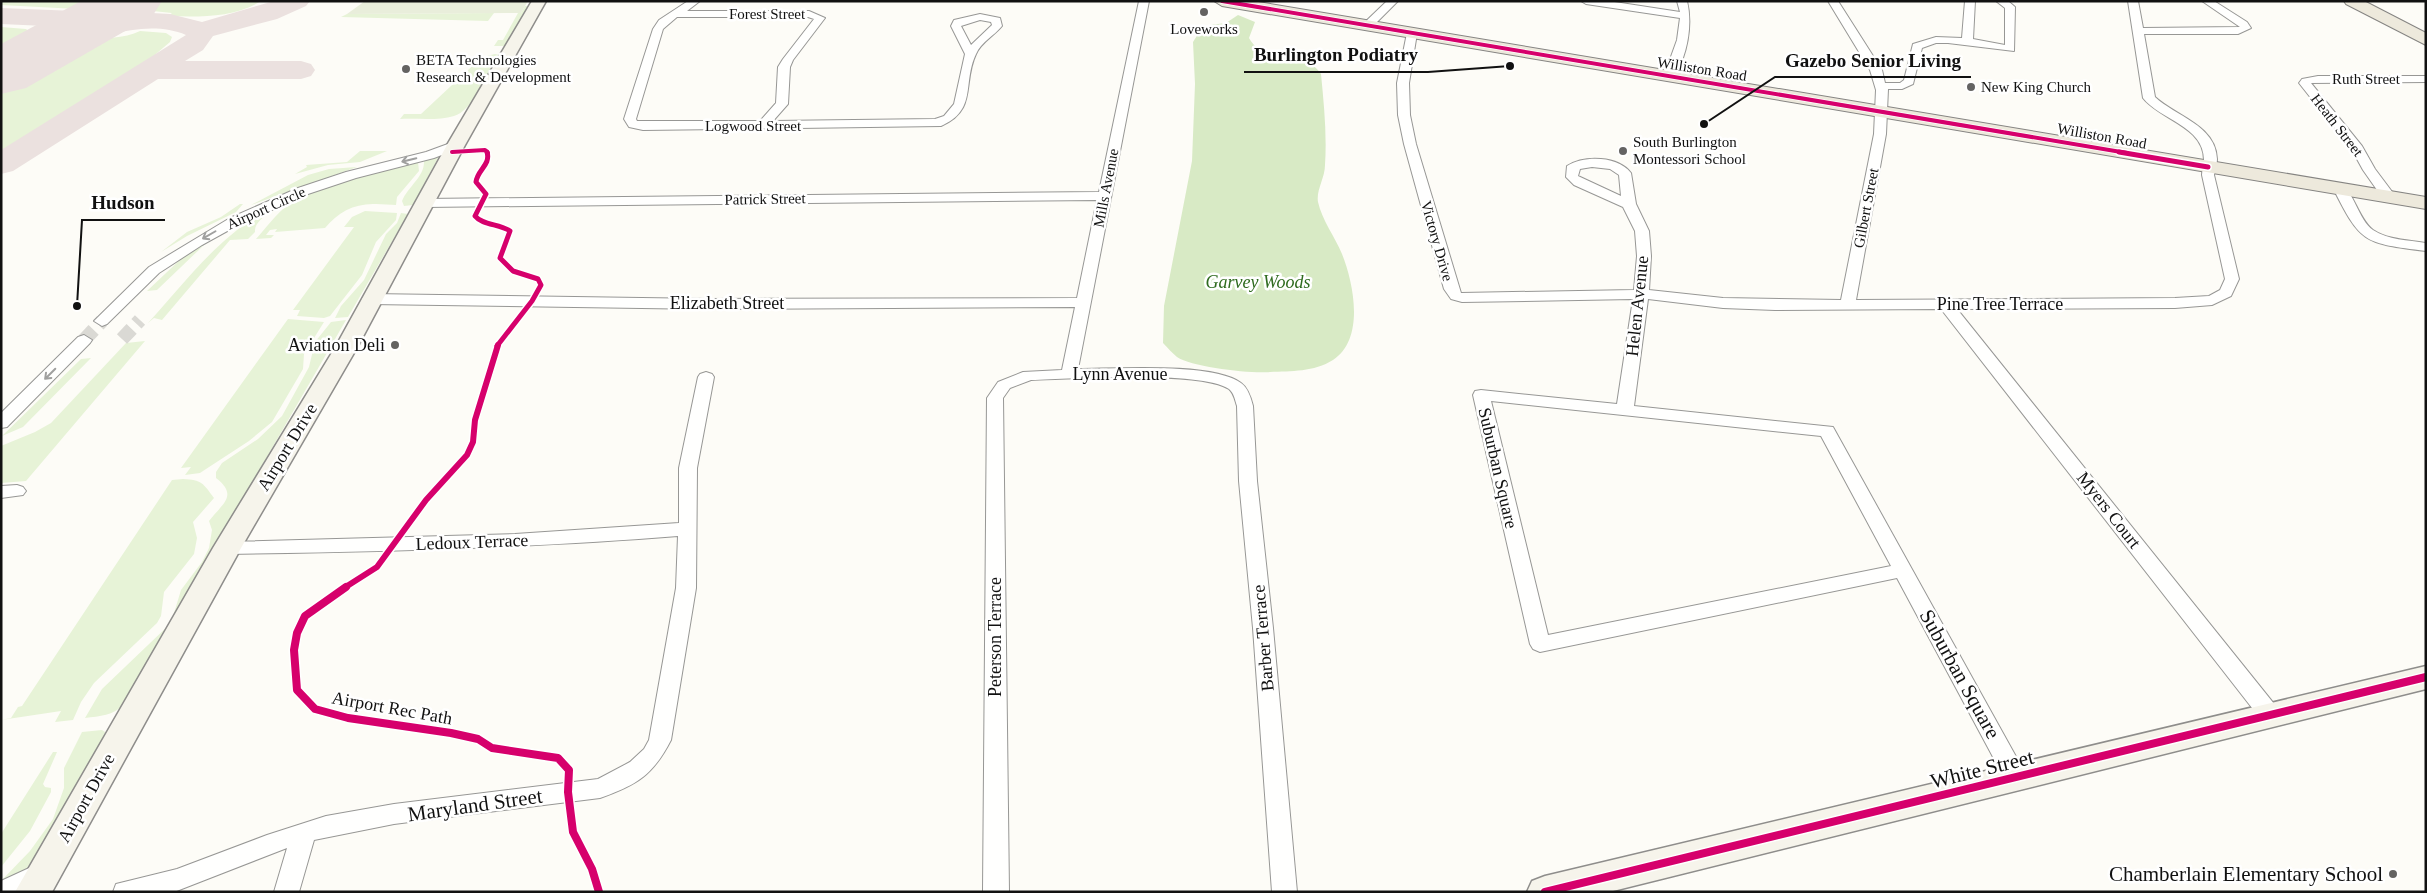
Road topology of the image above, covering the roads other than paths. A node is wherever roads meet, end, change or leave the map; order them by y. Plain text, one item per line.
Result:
1 (539, 1) edge
2 (695, 1) edge
3 (1144, 1) edge
4 (1222, 1) edge
5 (1393, 1) edge
6 (1586, 1) edge
7 (1682, 1) edge
8 (1833, 1) edge
9 (1970, 1) edge
10 (2001, 1) edge
11 (2133, 1) edge
12 (2206, 1) edge
13 (2352, 1) edge
14 (675, 14) junction
15 (1686, 16) junction
16 (1367, 26) junction
17 (2137, 31) junction
18 (1412, 33) junction
19 (2426, 40) edge
20 (1967, 43) junction
21 (970, 54) dead end
22 (1670, 76) junction
23 (2426, 79) edge
24 (2306, 81) joint
25 (1881, 86) junction
26 (1882, 112) junction
27 (762, 126) junction
28 (456, 145) junction
29 (2208, 167) junction
30 (2340, 188) junction
31 (2381, 195) junction
32 (1105, 196) junction
33 (425, 203) junction
34 (2426, 203) edge
35 (1629, 205) dead end
36 (2426, 247) edge
37 (1641, 294) junction
38 (370, 299) junction
39 (1084, 302) junction
40 (1848, 304) junction
41 (1945, 304) junction
42 (102, 321) tunnel mouth
43 (84, 340) tunnel mouth
44 (1069, 374) junction
45 (706, 377) dead end
46 (1004, 384) joint
47 (1235, 386) joint
48 (1625, 410) junction
49 (1, 423) edge
50 (687, 528) junction
51 (227, 548) junction
52 (1903, 570) junction
53 (2426, 677) edge
54 (2271, 716) junction
55 (2016, 778) junction
56 (304, 832) junction
57 (38, 882) edge
58 (1589, 887) edge
59 (4, 892) edge
60 (126, 892) edge
61 (286, 892) edge
62 (996, 892) edge
63 (1285, 892) edge
64 (1545, 892) edge

1 - 28 main road, Airport Drive
2 - 14 street, Logwood Street
3 - 32 street, Mills Avenue
4 - 16 main road, Williston Road
5 - 16 street
6 - 15 street
7 - 15 street
8 - 25 street, Gilbert Street
9 - 20 street
10 - 20 street
11 - 17 street, Pine Tree Terrace
12 - 17 street
13 - 19 main road
14 - 27 street, Logwood Street
14 - 27 street, Forest Street
15 - 22 street
16 - 18 main road, Williston Road
17 - 29 street, Pine Tree Terrace
18 - 22 main road, Williston Road
18 - 37 street, Victory Drive
20 - 25 street
21 - 27 street, Logwood Street
22 - 26 main road, Williston Road
23 - 24 street, Ruth Street
24 - 31 street, Heath Street
25 - 26 street, Gilbert Street
26 - 29 main road, Williston Road
26 - 40 street, Gilbert Street
28 - 33 main road, Airport Drive
28 -> 42 street, Airport Circle
29 - 30 main road, Williston Road
29 - 41 street, Pine Tree Terrace
30 - 31 main road, Williston Road
30 - 36 street
31 - 34 main road, Williston Road
32 - 33 street, Patrick Street
32 - 39 street, Mills Avenue
33 - 38 main road, Airport Drive
35 - 37 street, Helen Avenue
37 - 40 street, Pine Tree Terrace
37 - 48 street, Helen Avenue
38 - 39 street, Elizabeth Street
38 - 51 main road, Airport Drive
39 - 44 street, Mills Avenue
40 - 41 street, Pine Tree Terrace
41 - 54 street, Myers Court
43 -> 49 street
44 - 46 street, Lynn Avenue
44 - 47 street, Lynn Avenue
45 - 50 street, Maryland Street
46 - 62 street, Peterson Terrace
47 - 63 street, Barber Terrace
48 - 52 street, Suburban Square
48 - 52 street, Suburban Square
50 - 51 street, Ledoux Terrace
50 - 56 street, Maryland Street
51 - 57 main road, Airport Drive
52 - 55 street, Suburban Square
53 - 54 main road, White Street
54 - 55 main road, White Street
55 - 58 main road, White Street
56 - 60 street, Maryland Street
56 - 61 street
57 - 59 street
58 - 64 main road, White Street

